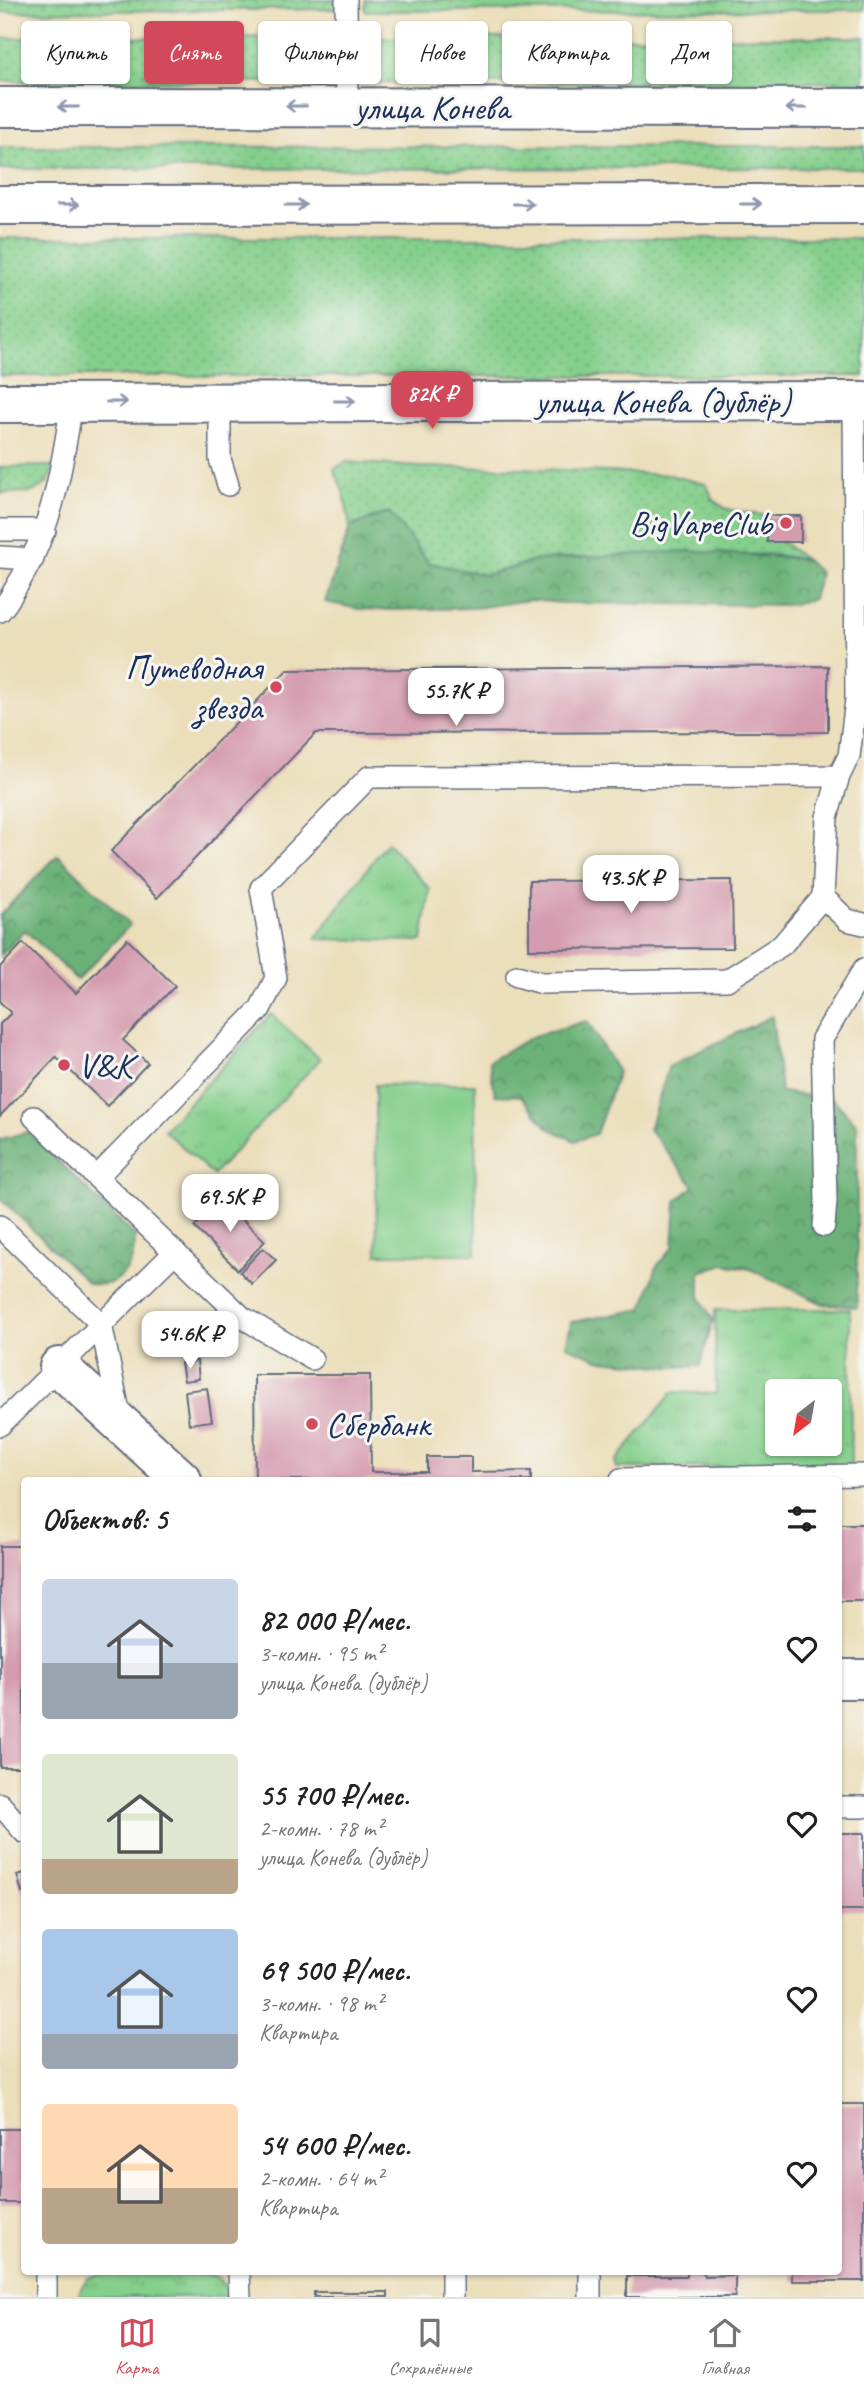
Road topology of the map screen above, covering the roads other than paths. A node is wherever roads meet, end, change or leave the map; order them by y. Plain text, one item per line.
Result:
1 (346, 0) edge
2 (347, 106) junction
3 (0, 107) edge
4 (864, 108) edge
5 (864, 204) edge
6 (0, 205) edge
7 (219, 401) junction
8 (859, 401) edge
9 (0, 402) edge
10 (72, 402) junction
11 (228, 485) dead end
12 (859, 488) edge
13 (0, 530) edge
14 (45, 530) junction
15 (0, 557) edge
16 (33, 559) junction
17 (0, 611) edge
18 (860, 700) edge
19 (839, 776) junction
20 (824, 897) junction
21 (864, 924) edge
22 (864, 969) edge
23 (517, 976) dead end
24 (34, 1117) dead end
25 (97, 1177) junction
26 (0, 1226) edge
27 (824, 1226) dead end
28 (174, 1252) junction
29 (102, 1324) junction
30 (312, 1359) dead end
31 (59, 1367) junction
32 (0, 1425) edge
33 (122, 1425) junction
34 (864, 1475) edge
35 (171, 1477) edge
36 (742, 1477) edge
37 (842, 1679) edge
38 (864, 1679) edge
39 (0, 1804) edge
40 (842, 1807) edge
41 (864, 1807) edge
42 (21, 1828) edge
43 (46, 2275) edge
44 (239, 2275) edge
45 (452, 2275) edge
46 (590, 2275) edge
47 (46, 2297) edge
48 (240, 2297) edge
49 (453, 2297) edge
50 (590, 2297) edge

1 - 2 lane
2 -> 3 main road, улица Конева
4 -> 2 main road, улица Конева
6 -> 5 main road
7 -> 8 main road, улица Конева (дублёр)
10 -> 7 main road, улица Конева (дублёр)
7 - 11 lane
8 - 12 lane
9 - 10 main road, улица Конева (дублёр)
10 - 14 lane
12 - 18 lane
13 - 14 lane
14 - 16 lane
15 - 16 lane
16 - 17 lane
18 - 19 lane
19 - 20 lane
19 - 25 lane
20 - 21 lane
20 - 23 lane
22 - 27 lane
24 - 25 lane
25 - 28 lane
26 - 29 lane
28 - 29 lane
28 - 30 lane
29 - 31 lane
29 - 33 lane
31 - 32 lane
31 - 33 main road
33 - 35 main road
34 - 36 lane
37 - 38 main road
39 - 42 lane
40 - 41 lane
43 - 47 lane
44 - 48 lane
45 - 49 lane
46 - 50 lane

